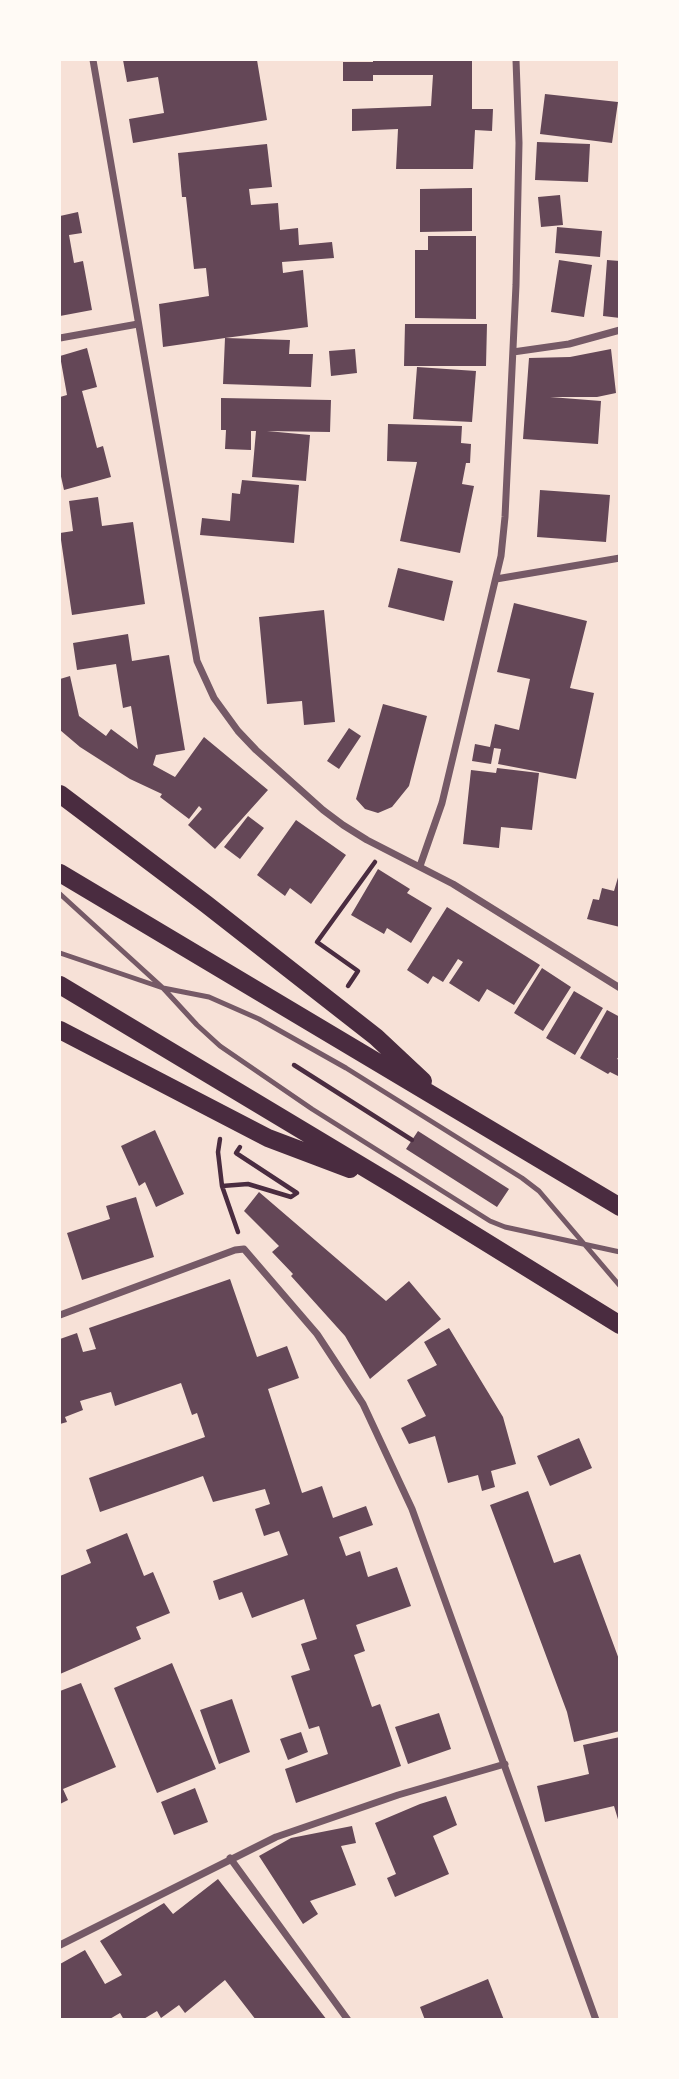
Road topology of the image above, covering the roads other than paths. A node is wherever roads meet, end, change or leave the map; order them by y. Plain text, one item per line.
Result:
1 (93, 60) edge
2 (516, 60) edge
3 (138, 324) junction
4 (620, 330) edge
5 (60, 338) edge
6 (513, 352) junction
7 (620, 558) edge
8 (496, 579) junction
9 (60, 794) edge
10 (420, 866) junction
11 (60, 873) edge
12 (60, 894) edge
13 (60, 953) edge
14 (60, 985) edge
15 (163, 988) junction
16 (620, 988) edge
17 (60, 1030) edge
18 (449, 1105) junction
19 (395, 1186) junction
20 (620, 1207) edge
21 (584, 1244) junction
22 (620, 1252) edge
23 (620, 1286) edge
24 (60, 1315) edge
25 (620, 1325) edge
26 (505, 1764) junction
27 (230, 1858) junction
28 (60, 1945) edge
29 (348, 2020) edge
30 (596, 2020) edge

1 - 3 street
2 - 6 street
3 - 5 street
3 - 10 street
4 - 6 street
6 - 8 street
7 - 8 street
8 - 10 street
9 - 18 main road
10 - 16 street
11 - 18 main road
12 - 15 lane
13 - 15 lane
14 - 19 main road
15 - 21 lane
15 - 21 lane
17 - 19 main road
18 - 20 main road
19 - 25 main road
21 - 22 lane
21 - 23 lane
24 - 26 street
26 - 27 street
26 - 30 street
27 - 28 street
27 - 29 street

